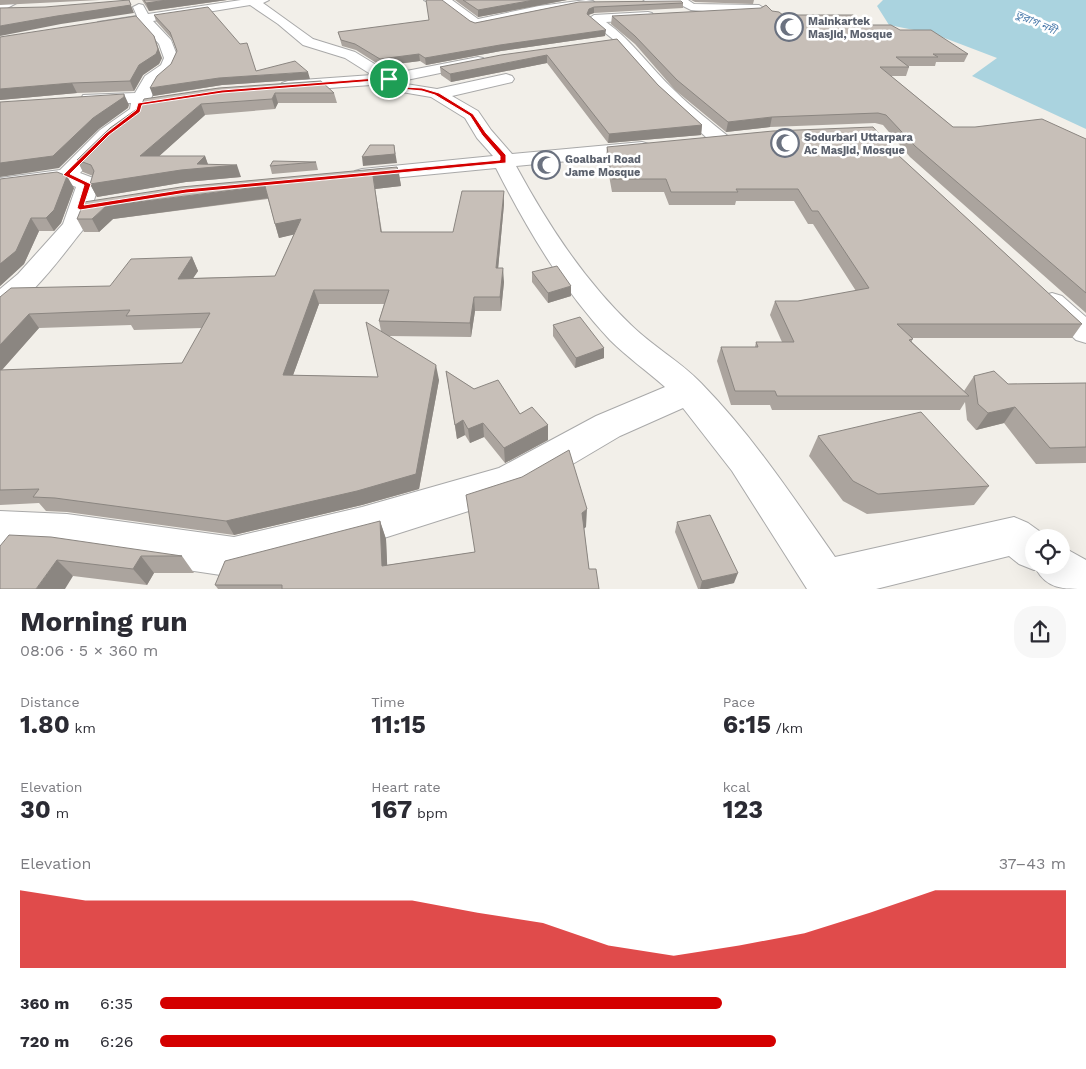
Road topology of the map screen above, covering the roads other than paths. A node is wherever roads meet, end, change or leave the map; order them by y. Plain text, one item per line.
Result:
1 (430, 0) edge
2 (154, 1) edge
3 (258, 1) edge
4 (605, 3) edge
5 (633, 3) edge
6 (18, 5) edge
7 (0, 9) edge
8 (144, 19) junction
9 (476, 23) junction
10 (89, 26) edge
11 (489, 37) edge
12 (621, 39) junction
13 (599, 43) edge
14 (492, 59) edge
15 (389, 79) junction
16 (506, 79) dead end
17 (276, 87) edge
18 (437, 94) junction
19 (68, 100) edge
20 (146, 101) junction
21 (504, 162) junction
22 (66, 175) junction
23 (345, 177) edge
24 (0, 184) edge
25 (1039, 290) edge
26 (0, 303) edge
27 (1086, 333) edge
28 (689, 391) junction
29 (0, 530) edge
30 (1025, 544) edge
31 (1070, 574) edge
32 (1086, 585) edge

1 - 9 street
2 - 8 street
3 - 8 street
3 - 15 street
4 - 9 street
5 - 12 street
6 - 7 street
8 - 10 street
8 - 20 street
9 - 11 street
12 - 13 street
12 - 21 street
14 - 15 street
15 - 17 street
15 - 18 street
16 - 18 street
18 - 21 street
19 - 20 street
20 - 22 street
21 - 23 street
21 - 28 street
22 - 24 street
22 - 26 street
25 - 27 street
28 - 29 street
28 - 30 street
31 - 32 street

